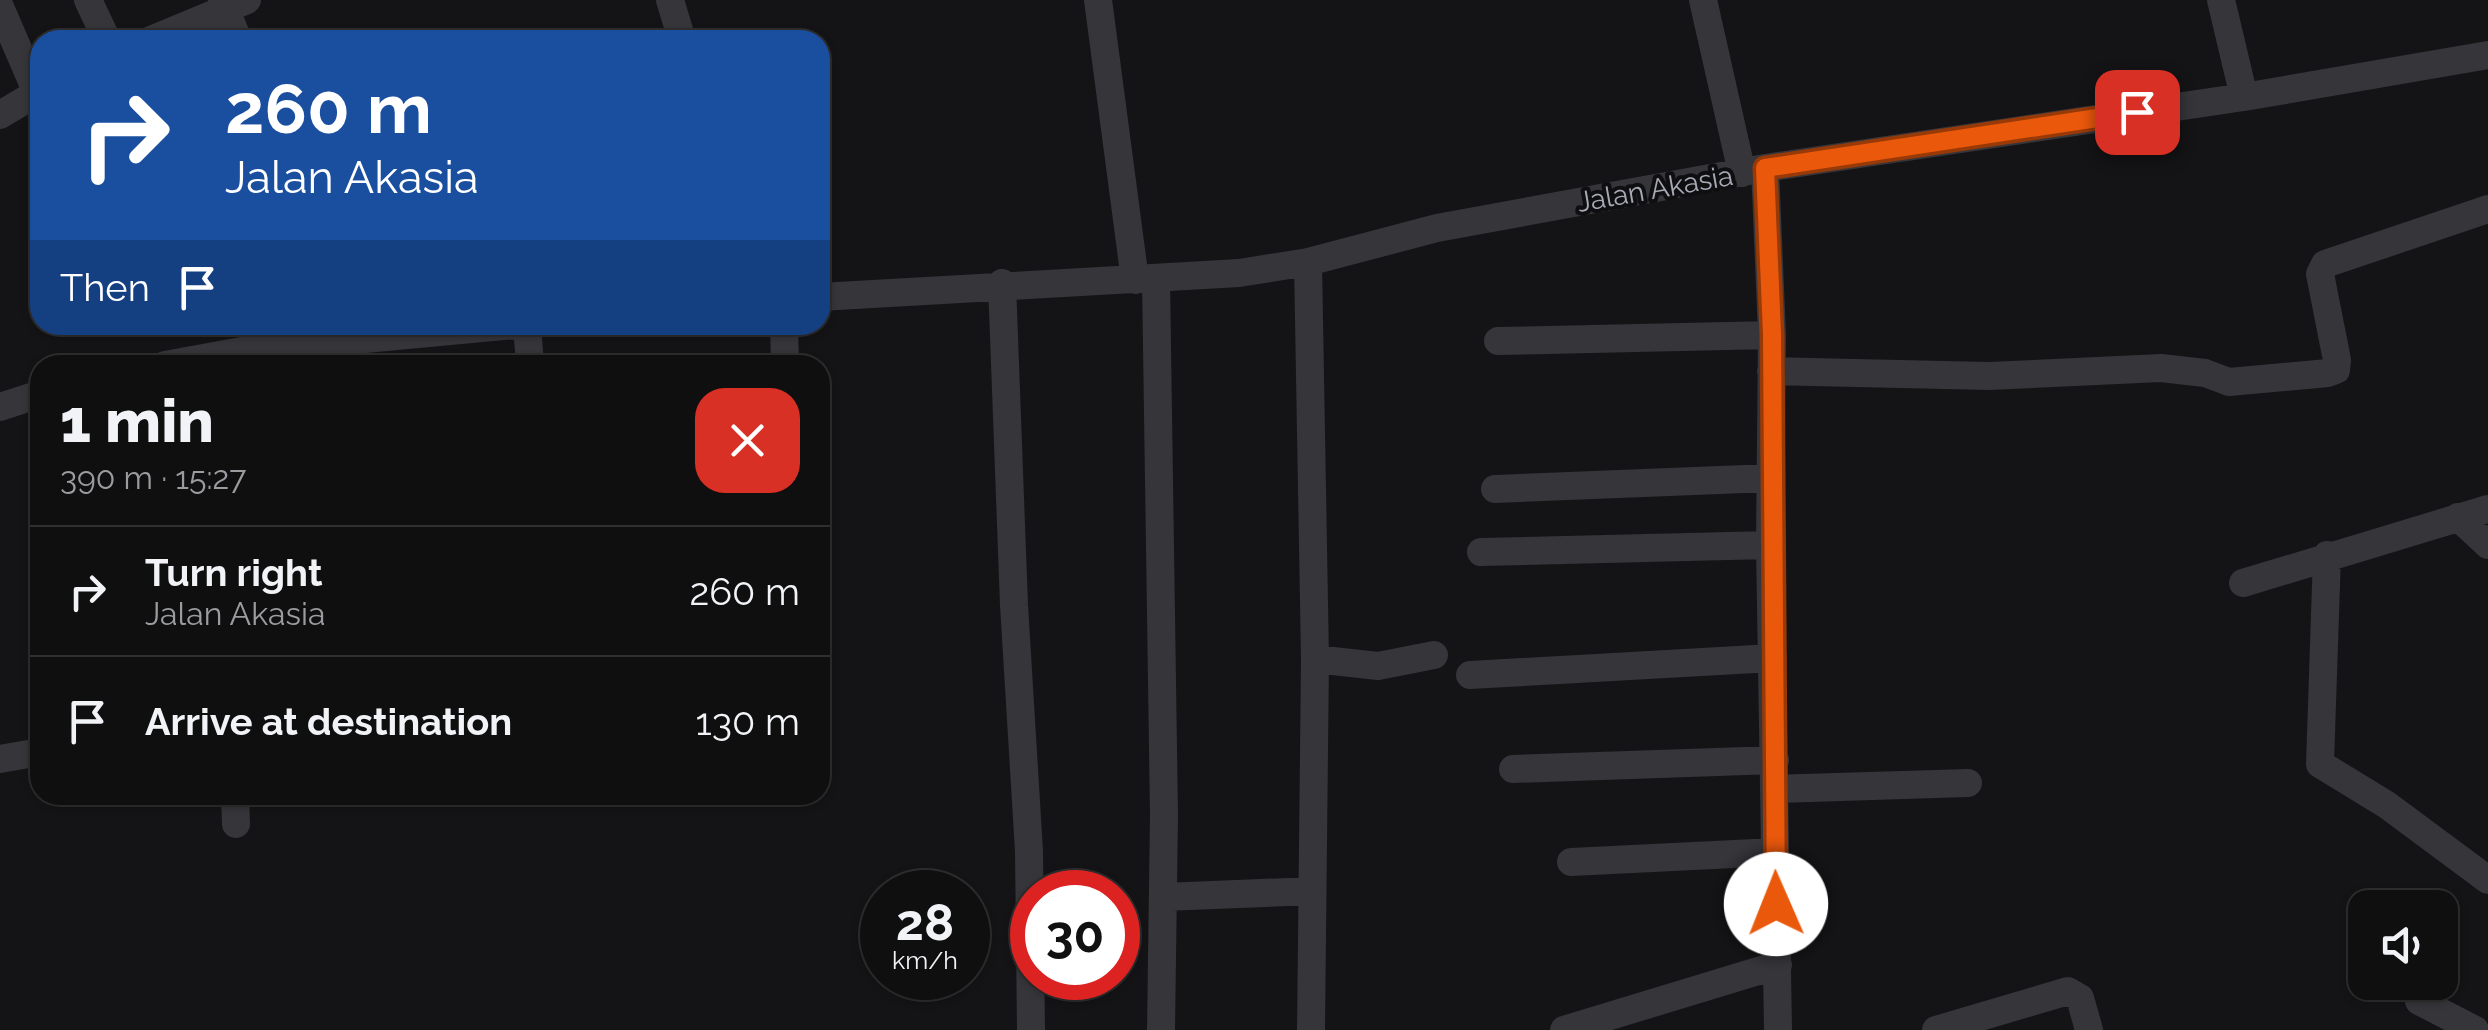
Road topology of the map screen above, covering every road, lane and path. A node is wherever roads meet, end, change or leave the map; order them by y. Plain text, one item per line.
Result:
1 (88, 0) edge
2 (670, 0) edge
3 (1098, 0) edge
4 (1704, 0) edge
5 (2221, 0) edge
6 (231, 3) edge
7 (0, 8) edge
8 (102, 30) edge
9 (173, 30) edge
10 (236, 30) edge
11 (679, 30) edge
12 (2488, 56) edge
13 (30, 74) edge
14 (2244, 96) junction
15 (30, 97) edge
16 (0, 115) edge
17 (1754, 170) junction
18 (2488, 209) edge
19 (1308, 262) junction
20 (1146, 280) junction
21 (1002, 284) junction
22 (830, 295) edge
23 (1772, 334) junction
24 (340, 335) edge
25 (1498, 341) dead end
26 (222, 355) edge
27 (1771, 371) junction
28 (30, 398) edge
29 (0, 408) edge
30 (1770, 478) junction
31 (1495, 489) dead end
32 (2488, 509) edge
33 (2458, 517) junction
34 (2488, 544) edge
35 (1770, 545) junction
36 (1481, 552) dead end
37 (2327, 555) junction
38 (2243, 583) dead end
39 (1434, 655) dead end
40 (1773, 658) junction
41 (1315, 659) junction
42 (1470, 675) dead end
43 (30, 754) edge
44 (0, 760) edge
45 (1774, 760) junction
46 (1513, 769) dead end
47 (1968, 783) dead end
48 (1774, 789) junction
49 (235, 805) edge
50 (236, 824) dead end
51 (1775, 852) junction
52 (1572, 862) dead end
53 (2488, 880) edge
54 (1312, 890) junction
55 (1164, 896) junction
56 (1778, 966) junction
57 (2419, 1001) dead end
58 (1031, 1030) edge
59 (1161, 1030) edge
60 (1310, 1030) edge
61 (1564, 1030) edge
62 (1778, 1030) edge
63 (1936, 1030) edge
64 (2090, 1030) edge
65 (2475, 1030) edge

1 - 8 street
2 - 11 street
3 - 20 street
4 - 17 street
5 - 14 street
6 - 9 street
6 - 10 street
7 - 13 street
12 - 14 street, Jalan Akasia
14 - 17 street, Jalan Akasia
15 - 16 street
17 - 19 street, Jalan Akasia
17 - 23 street
18 - 27 street
19 - 20 street, Jalan Akasia
19 - 41 street
20 - 21 street, Jalan Akasia
20 - 55 street
21 - 22 street, Jalan Akasia
21 - 58 street
23 - 25 street
23 - 27 street
24 - 26 street
27 - 30 street
28 - 29 street
30 - 31 street
30 - 35 street
32 - 33 street
33 - 34 street
33 - 37 street
35 - 36 street
35 - 40 street
37 - 38 street
37 - 53 street
39 - 41 street
40 - 42 street
40 - 45 street
41 - 54 street
43 - 44 street
45 - 46 street
45 - 48 street
47 - 48 street
48 - 51 street
49 - 50 street
51 - 52 street
51 - 56 street
54 - 55 street
54 - 60 street
55 - 59 street
56 - 61 street
56 - 62 street
57 - 65 street
63 - 64 street

